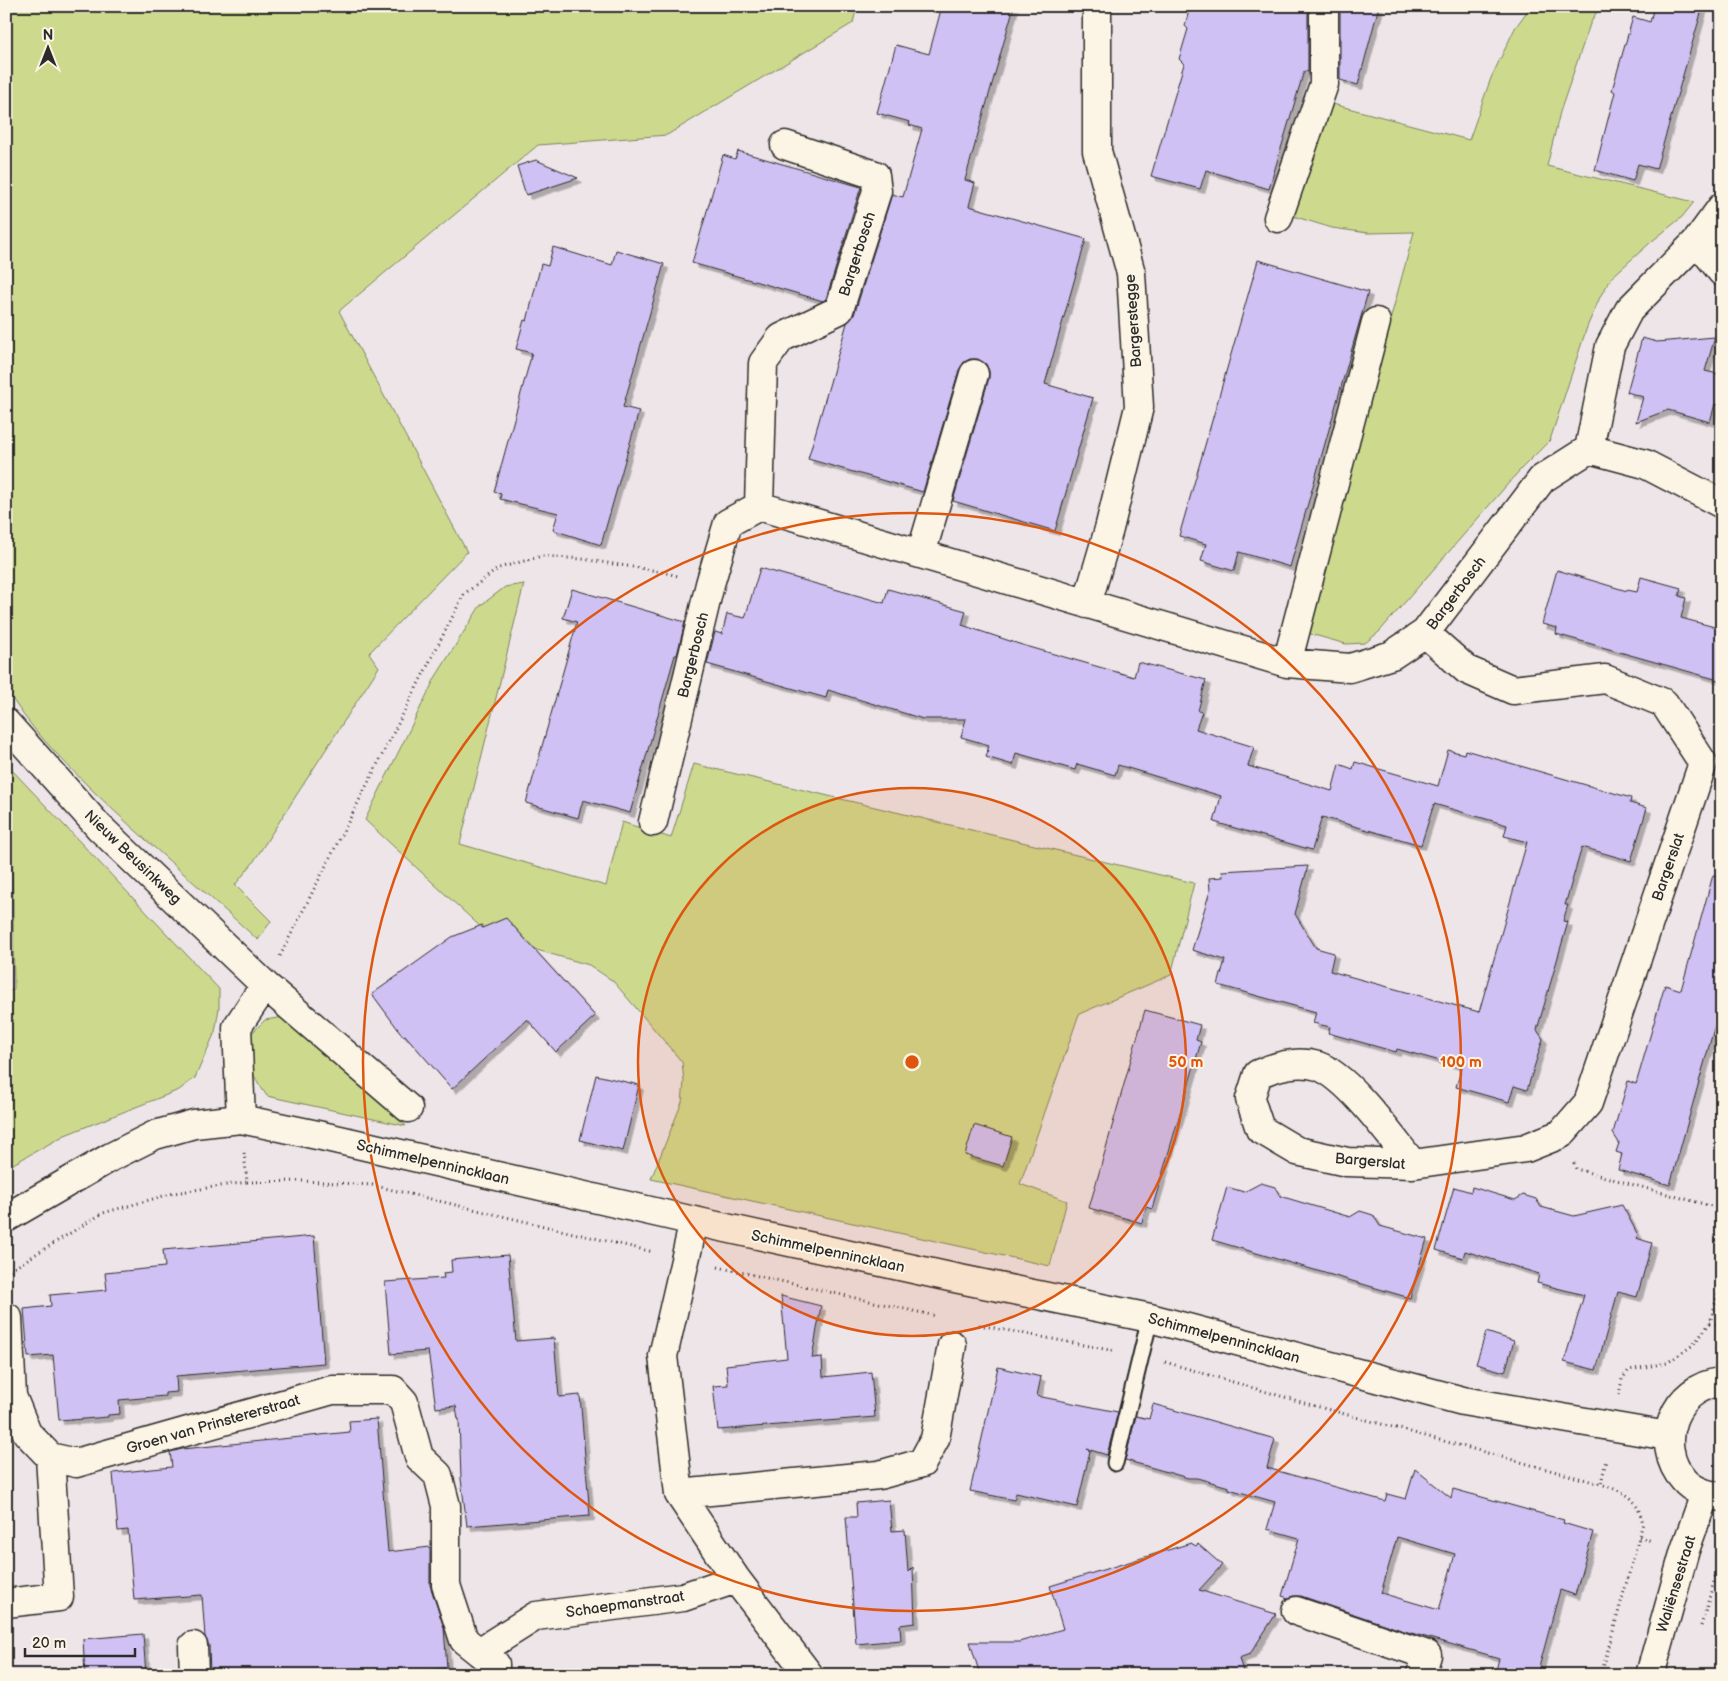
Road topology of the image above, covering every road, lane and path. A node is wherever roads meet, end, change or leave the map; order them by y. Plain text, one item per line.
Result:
1 (1098, 6) edge
2 (1324, 6) edge
3 (785, 145) dead end
4 (1722, 207) edge
5 (1278, 218) dead end
6 (1697, 241) junction
7 (1722, 272) edge
8 (1376, 322) dead end
9 (974, 374) dead end
10 (1588, 449) junction
11 (1722, 504) edge
12 (759, 506) junction
13 (921, 554) junction
14 (710, 584) junction
15 (1087, 604) junction
16 (1425, 633) junction
17 (1287, 663) junction
18 (6, 723) edge
19 (653, 822) dead end
20 (265, 985) junction
21 (408, 1108) dead end
22 (241, 1120) junction
23 (1561, 1134) junction
24 (1413, 1164) junction
25 (247, 1182) junction
26 (1722, 1209) edge
27 (6, 1218) edge
28 (694, 1221) junction
29 (684, 1259) junction
30 (6, 1273) edge
31 (936, 1316) dead end
32 (8, 1318) dead end
33 (1150, 1318) junction
34 (1710, 1323) dead end
35 (975, 1324) dead end
36 (1722, 1325) edge
37 (952, 1345) dead end
38 (1140, 1356) junction
39 (1722, 1382) edge
40 (1668, 1436) junction
41 (50, 1457) junction
42 (1115, 1463) dead end
43 (1601, 1484) dead end
44 (679, 1494) junction
45 (1713, 1496) edge
46 (1639, 1537) dead end
47 (1720, 1561) dead end
48 (736, 1579) junction
49 (6, 1603) edge
50 (1296, 1611) dead end
51 (1700, 1627) dead end
52 (193, 1646) dead end
53 (480, 1652) junction
54 (194, 1675) edge
55 (495, 1675) edge
56 (808, 1675) edge
57 (1421, 1675) edge
58 (1601, 1675) edge
59 (1650, 1675) edge

1 - 15 street, Bargerstegge
2 - 5 street
3 - 12 street, Bargerbosch
4 - 6 street
6 - 7 street
6 - 10 street
8 - 17 street
9 - 13 street
10 - 11 street
10 - 16 street, Bargerbosch
12 - 13 street, Bargerbosch
12 - 14 street, Bargerbosch
13 - 15 street, Bargerbosch
14 - 19 street, Bargerbosch
14 - 20 path
15 - 17 street, Bargerbosch
16 - 17 street, Bargerbosch
16 - 23 street, Bargerslat
18 - 20 street, Nieuw Beusinkweg
20 - 21 street, Nieuw Beusinkweg
20 - 22 street
22 - 25 path
22 - 27 street, Schimmelpennincklaan
22 - 28 street, Schimmelpennincklaan
23 - 24 street, Bargerslat
23 - 26 path
24 - 24 street, Bargerslat
25 - 29 path
25 - 30 path
28 - 29 street
28 - 33 street, Schimmelpennincklaan
29 - 31 path
29 - 44 street
32 - 41 street
33 - 38 lane
33 - 40 street, Schimmelpennincklaan
34 - 36 path
35 - 38 path
37 - 44 street
38 - 42 lane
38 - 43 path
39 - 40 street
40 - 45 street
41 - 49 street
41 - 53 street, Groen van Prinstererstraat
44 - 48 street
45 - 59 street, Waliënsestraat
46 - 58 path
47 - 51 path
48 - 53 street, Schaepmanstraat
48 - 56 street
50 - 57 street
52 - 54 street
53 - 55 street

